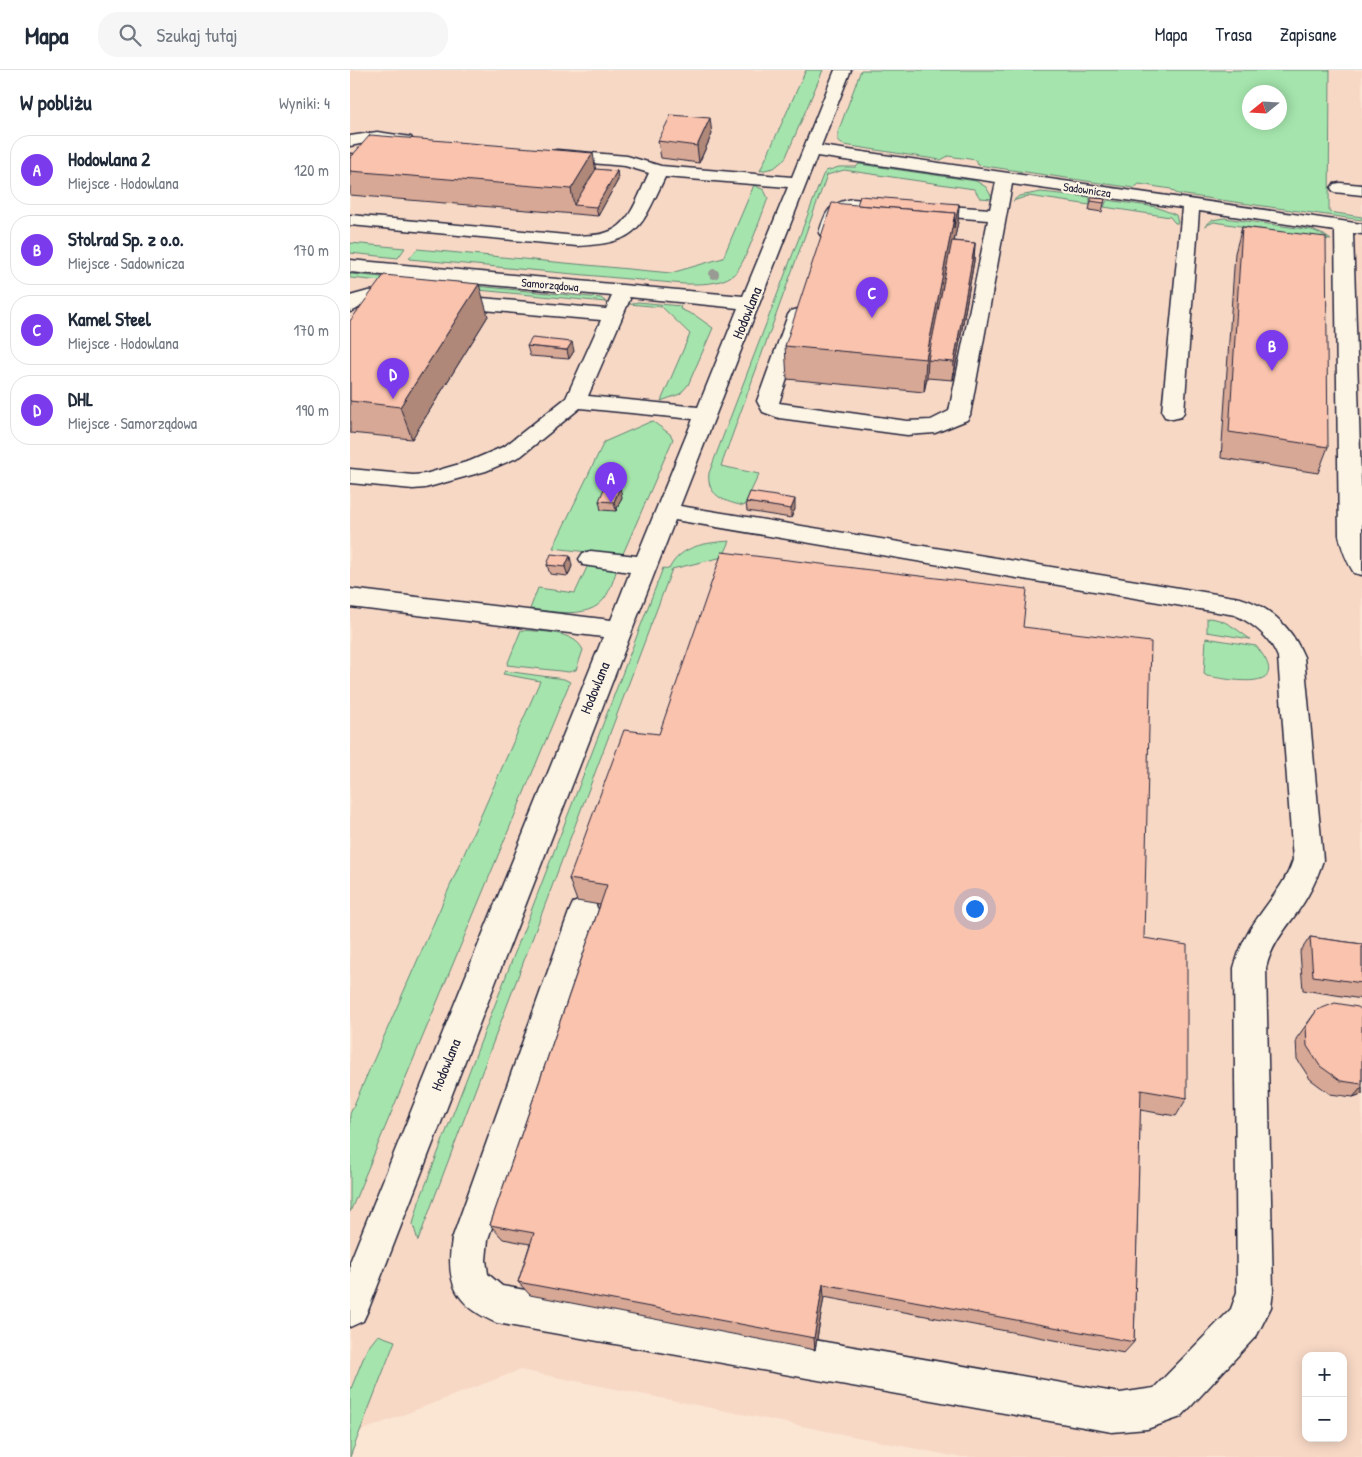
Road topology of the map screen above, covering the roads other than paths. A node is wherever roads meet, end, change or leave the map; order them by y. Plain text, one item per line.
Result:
1 (843, 70) edge
2 (350, 142) edge
3 (422, 142) edge
4 (812, 150) junction
5 (539, 153) edge
6 (659, 171) junction
7 (1005, 178) junction
8 (799, 183) junction
9 (1340, 188) dead end
10 (1362, 190) edge
11 (1191, 205) junction
12 (998, 215) junction
13 (350, 220) edge
14 (1353, 228) edge
15 (823, 246) edge
16 (350, 266) edge
17 (624, 292) junction
18 (803, 301) edge
19 (751, 303) junction
20 (350, 306) edge
21 (612, 315) junction
22 (575, 402) junction
23 (1173, 412) dead end
24 (706, 414) junction
25 (350, 476) edge
26 (667, 511) junction
27 (590, 559) dead end
28 (645, 565) junction
29 (1362, 567) edge
30 (350, 598) edge
31 (618, 630) junction
32 (584, 912) dead end
33 (350, 1308) edge

1 - 4 street, Hodowlana
2 - 3 street
4 - 7 street, Sadownicza
4 - 8 street, Hodowlana
5 - 6 street
6 - 8 street
6 - 13 street
7 - 11 street, Sadownicza
7 - 12 street
8 - 19 street, Hodowlana
9 - 10 street
11 - 14 street, Sadownicza
11 - 23 street
12 - 15 street
12 - 18 street
14 - 29 street
16 - 17 street, Samorządowa
17 - 19 street, Samorządowa
17 - 21 street
19 - 24 street, Hodowlana
20 - 21 street
21 - 22 street
22 - 24 street
22 - 25 street
24 - 26 street, Hodowlana
26 - 28 street, Hodowlana
26 - 32 street
27 - 28 street
28 - 31 street, Hodowlana
30 - 31 street
31 - 33 street, Hodowlana

